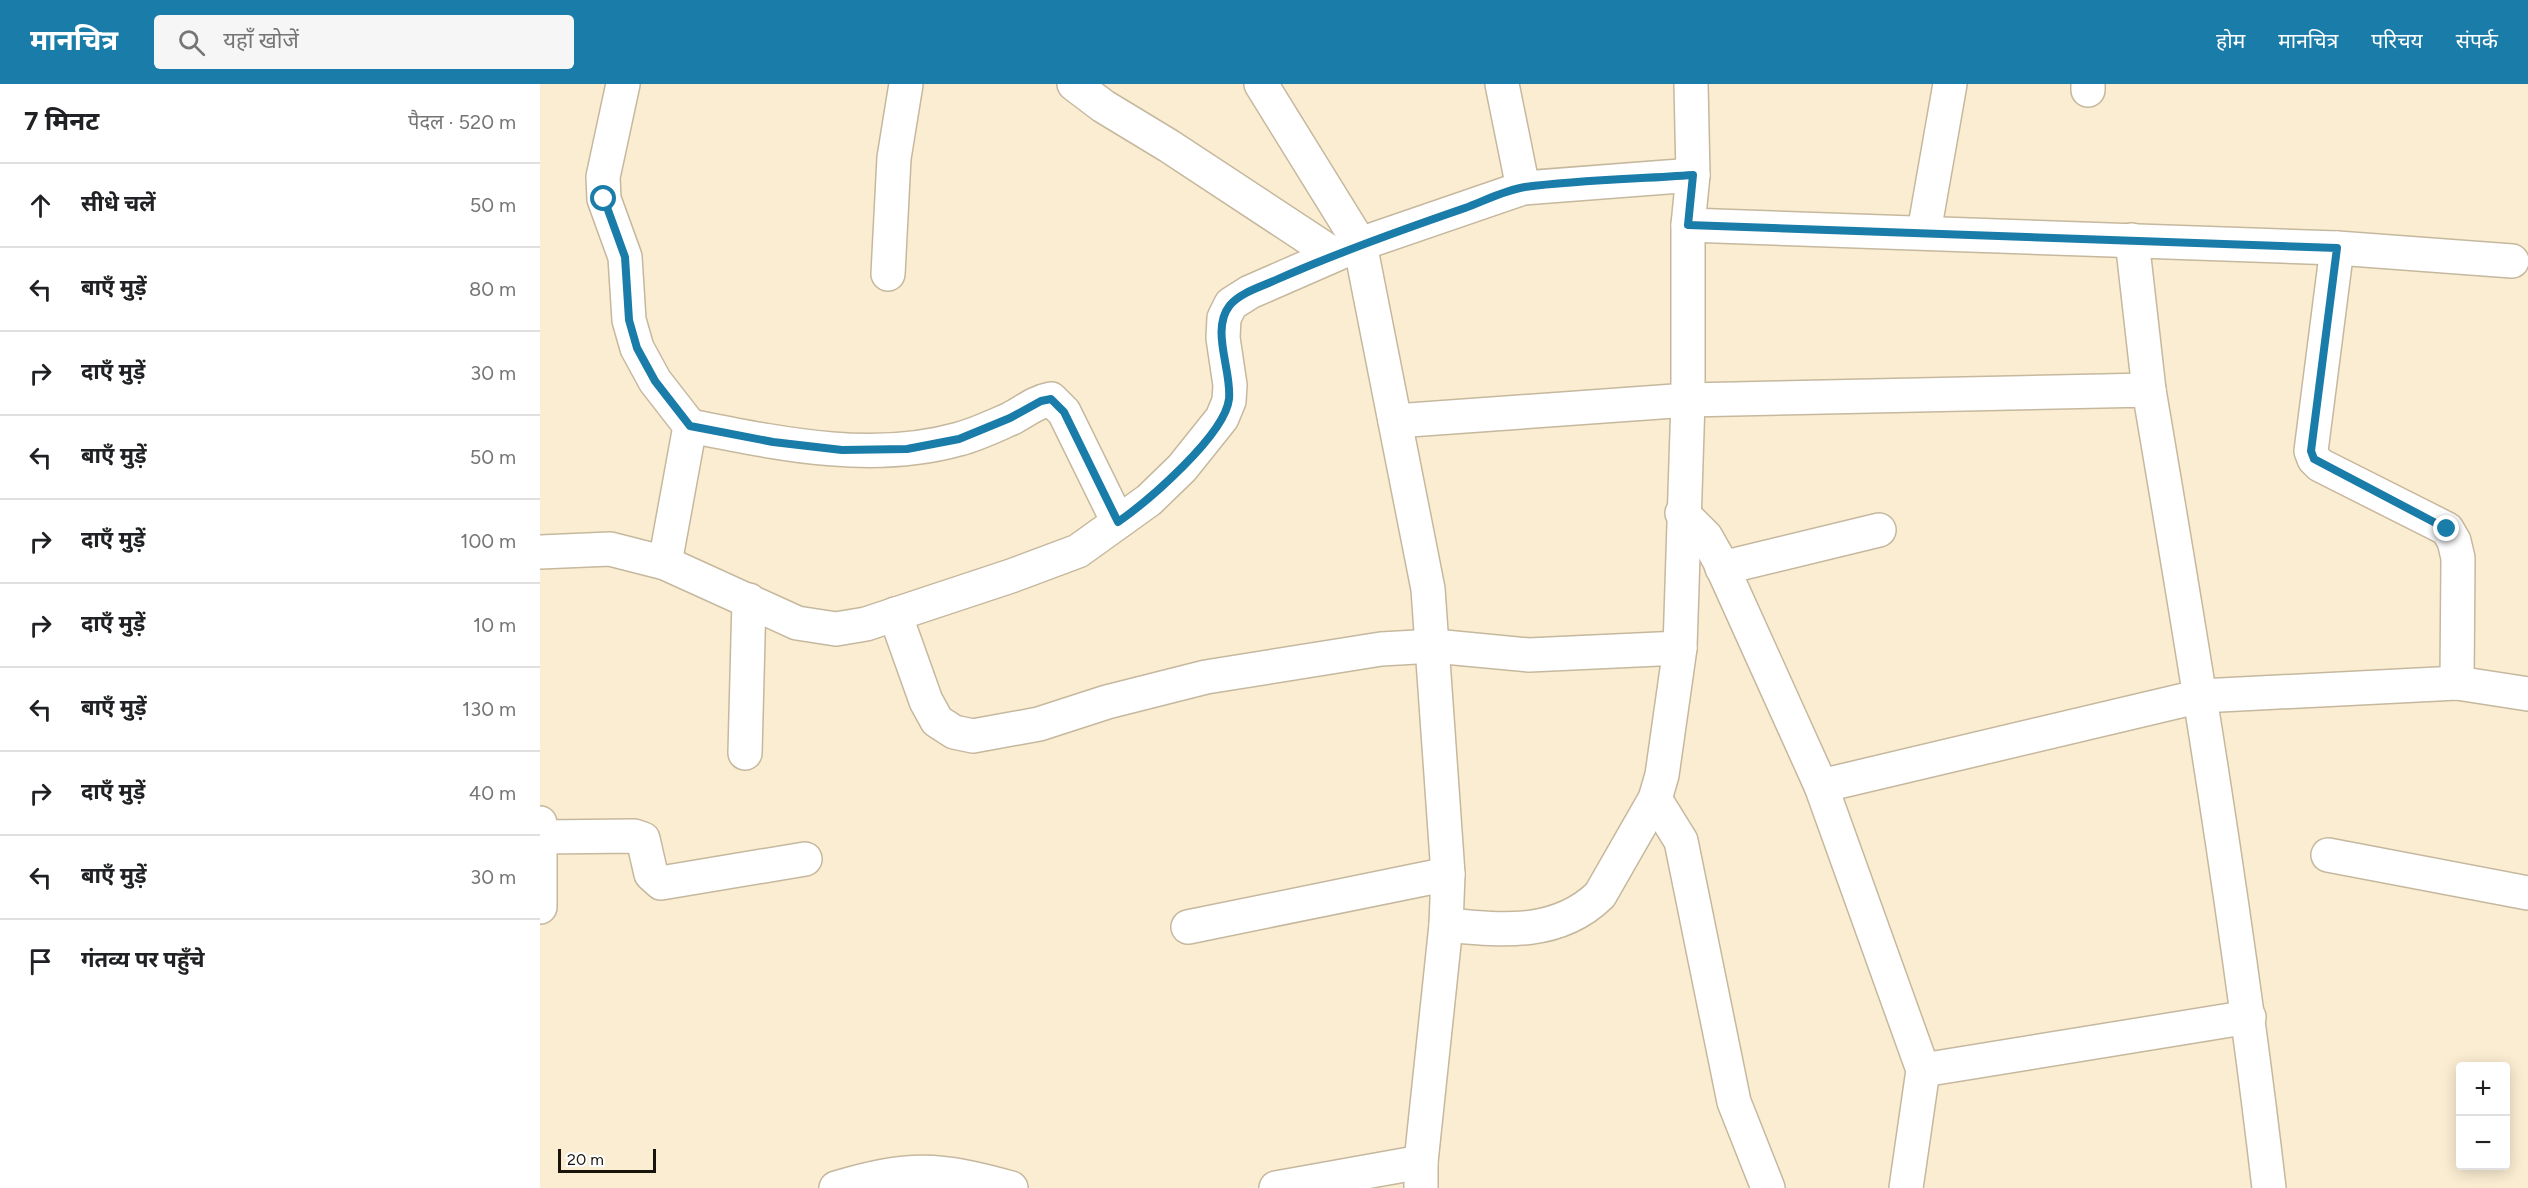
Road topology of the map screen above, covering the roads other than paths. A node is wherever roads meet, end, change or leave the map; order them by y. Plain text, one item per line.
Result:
1 (623, 84) edge
2 (906, 84) edge
3 (1074, 84) edge
4 (1261, 84) edge
5 (1502, 84) edge
6 (1691, 84) edge
7 (1950, 84) edge
8 (1693, 175) junction
9 (1523, 188) junction
10 (1688, 225) junction
11 (1924, 232) junction
12 (2132, 240) junction
13 (2337, 248) junction
14 (1346, 249) junction
15 (2512, 261) dead end
16 (888, 274) dead end
17 (2149, 390) junction
18 (1688, 400) junction
19 (1395, 421) junction
20 (690, 426) junction
21 (1682, 513) junction
22 (1118, 522) junction
23 (1879, 530) dead end
24 (540, 552) edge
25 (665, 563) junction
26 (1722, 568) junction
27 (749, 600) junction
28 (895, 614) junction
29 (1434, 646) junction
30 (1680, 648) junction
31 (2457, 683) junction
32 (2528, 694) edge
33 (2201, 696) junction
34 (745, 753) dead end
35 (1821, 786) junction
36 (1655, 799) junction
37 (541, 830) edge
38 (2328, 855) dead end
39 (805, 859) dead end
40 (1448, 874) junction
41 (2528, 892) edge
42 (540, 907) edge
43 (1446, 924) junction
44 (1188, 927) dead end
45 (2249, 1017) junction
46 (1923, 1070) junction
47 (1421, 1175) edge
48 (836, 1188) edge
49 (1011, 1188) edge
50 (1276, 1188) edge
51 (1768, 1188) edge
52 (1906, 1188) edge
53 (2269, 1188) edge

1 - 20 street
2 - 16 street
3 - 14 street
4 - 14 street
5 - 9 street
6 - 8 street
7 - 11 street
8 - 9 street
8 - 10 street
9 - 14 street
10 - 11 street
10 - 18 street
11 - 12 street
12 - 13 street
12 - 17 street
13 - 15 street
13 - 31 street
14 - 19 street
14 - 22 street
17 - 18 street
17 - 33 street
18 - 19 street
18 - 21 street
19 - 29 street
20 - 22 street
20 - 25 street
21 - 26 street
21 - 30 street
22 - 28 street
23 - 26 street
24 - 25 street
25 - 27 street
26 - 35 street
27 - 28 street
27 - 34 street
28 - 29 street
29 - 30 street
29 - 40 street
30 - 36 street
31 - 32 street
31 - 33 street
33 - 35 street
33 - 45 street
35 - 46 street
36 - 43 street
36 - 51 street
37 - 39 street
37 - 42 street
38 - 41 street
40 - 43 street
40 - 44 street
43 - 47 street
45 - 46 street
45 - 53 street
46 - 52 street
47 - 50 street
48 - 49 street

